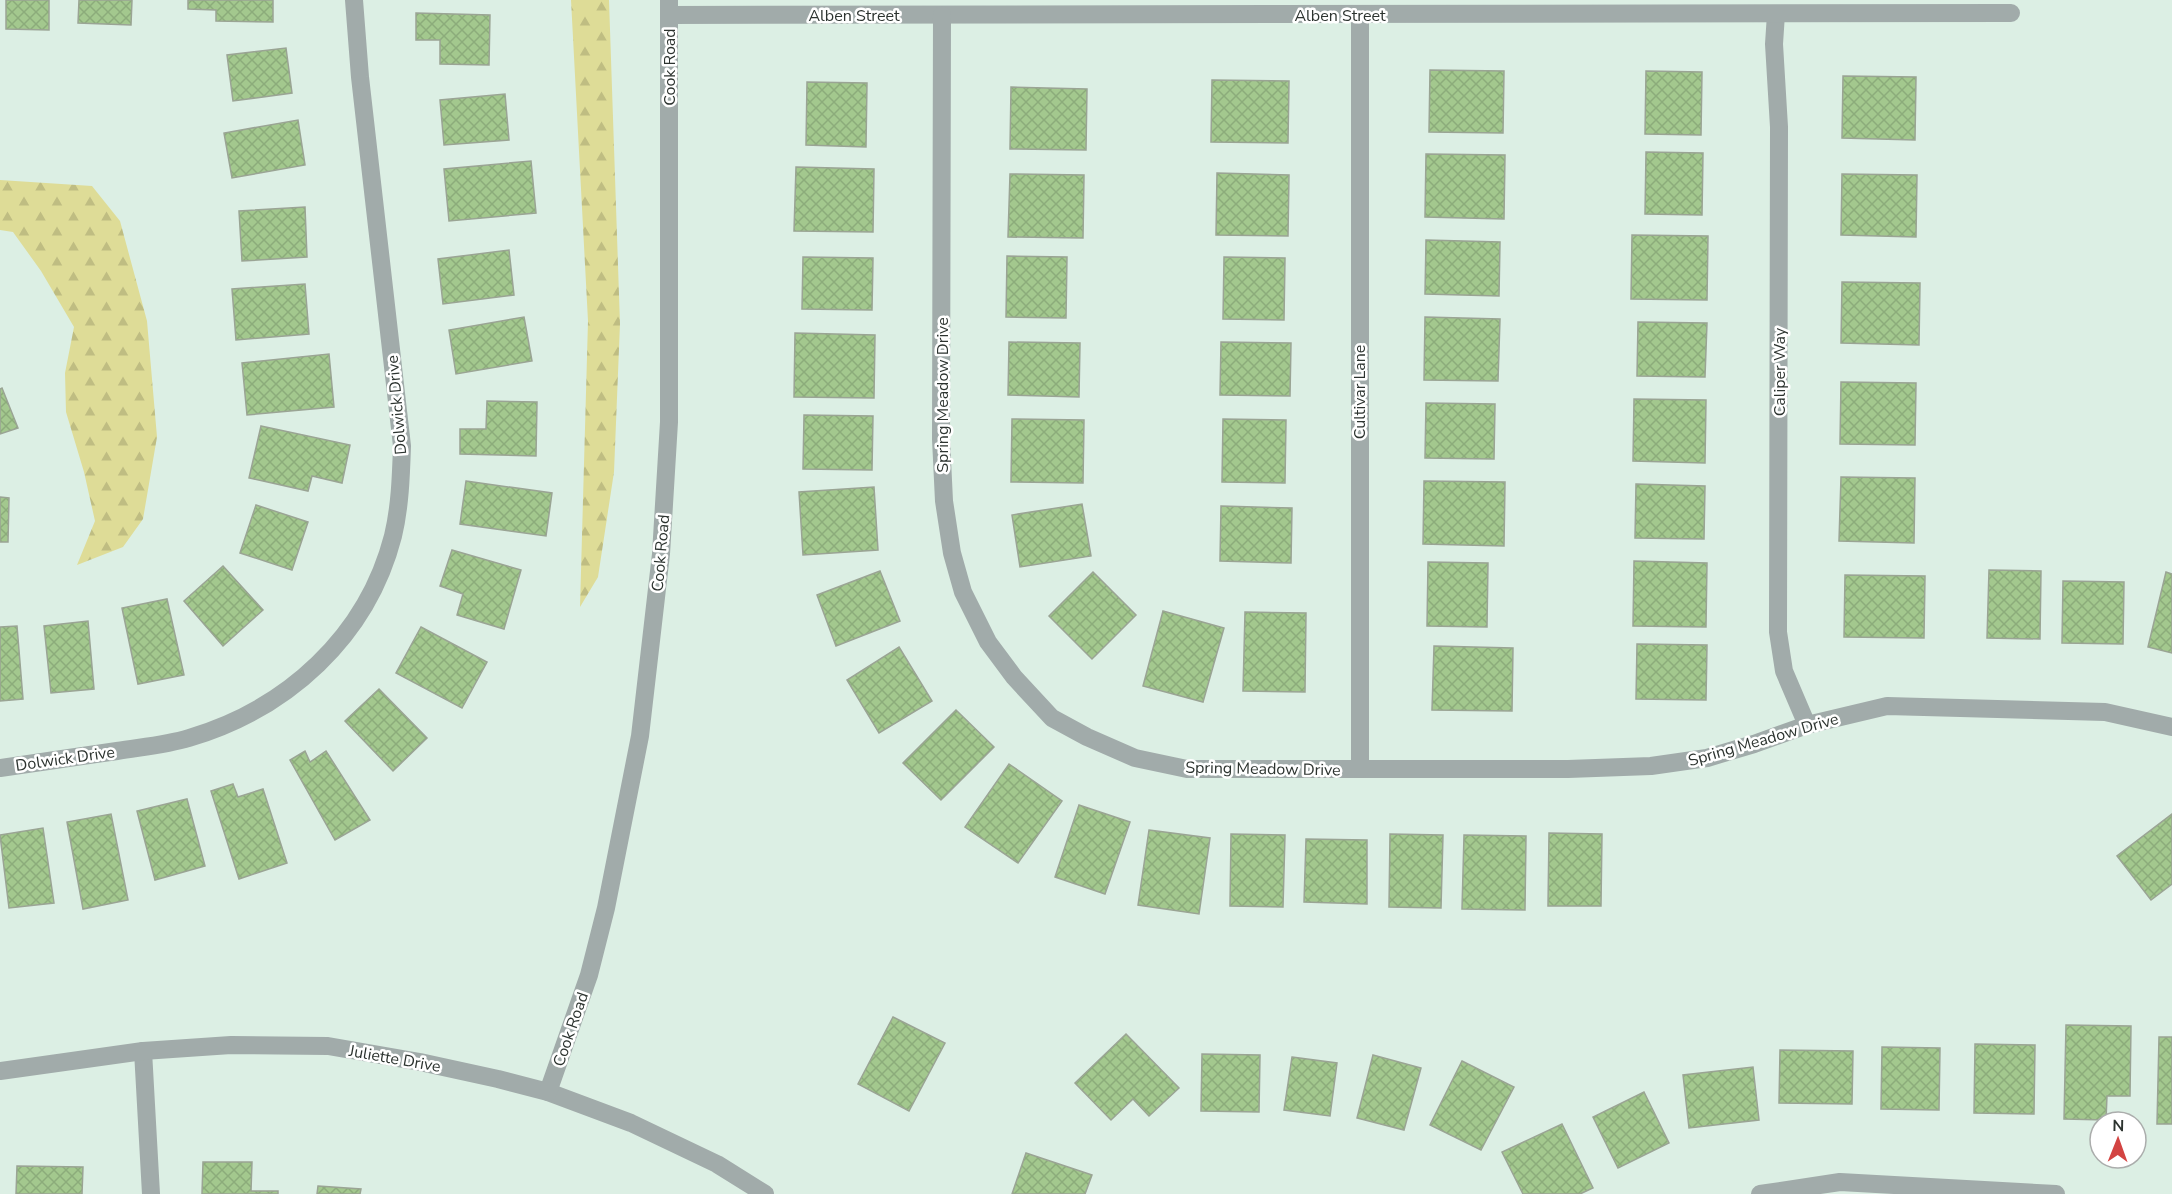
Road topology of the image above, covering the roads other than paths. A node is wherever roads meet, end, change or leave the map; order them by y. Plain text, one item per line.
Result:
1 (354, 0) edge
2 (669, 7) edge
3 (2011, 13) dead end
4 (1776, 14) junction
5 (942, 15) junction
6 (1360, 15) junction
7 (1808, 725) junction
8 (2172, 726) edge
9 (0, 768) edge
10 (1360, 769) junction
11 (143, 1051) junction
12 (0, 1071) edge
13 (548, 1092) junction
14 (1921, 1190) edge
15 (151, 1194) edge
16 (765, 1194) edge
17 (1760, 1194) edge
18 (2056, 1194) edge

1 - 9 street, Dolwick Drive
2 - 5 street, Alben Street
2 - 13 street, Cook Road
3 - 4 street, Alben Street
4 - 6 street, Alben Street
4 - 7 street, Caliper Way
5 - 6 street, Alben Street
5 - 10 street, Spring Meadow Drive
6 - 10 street, Cultivar Lane
7 - 8 street, Spring Meadow Drive
7 - 10 street, Spring Meadow Drive
11 - 12 street, Juliette Drive
11 - 13 street, Juliette Drive
11 - 15 street
13 - 16 street, Juliette Drive
14 - 17 street
14 - 18 street

